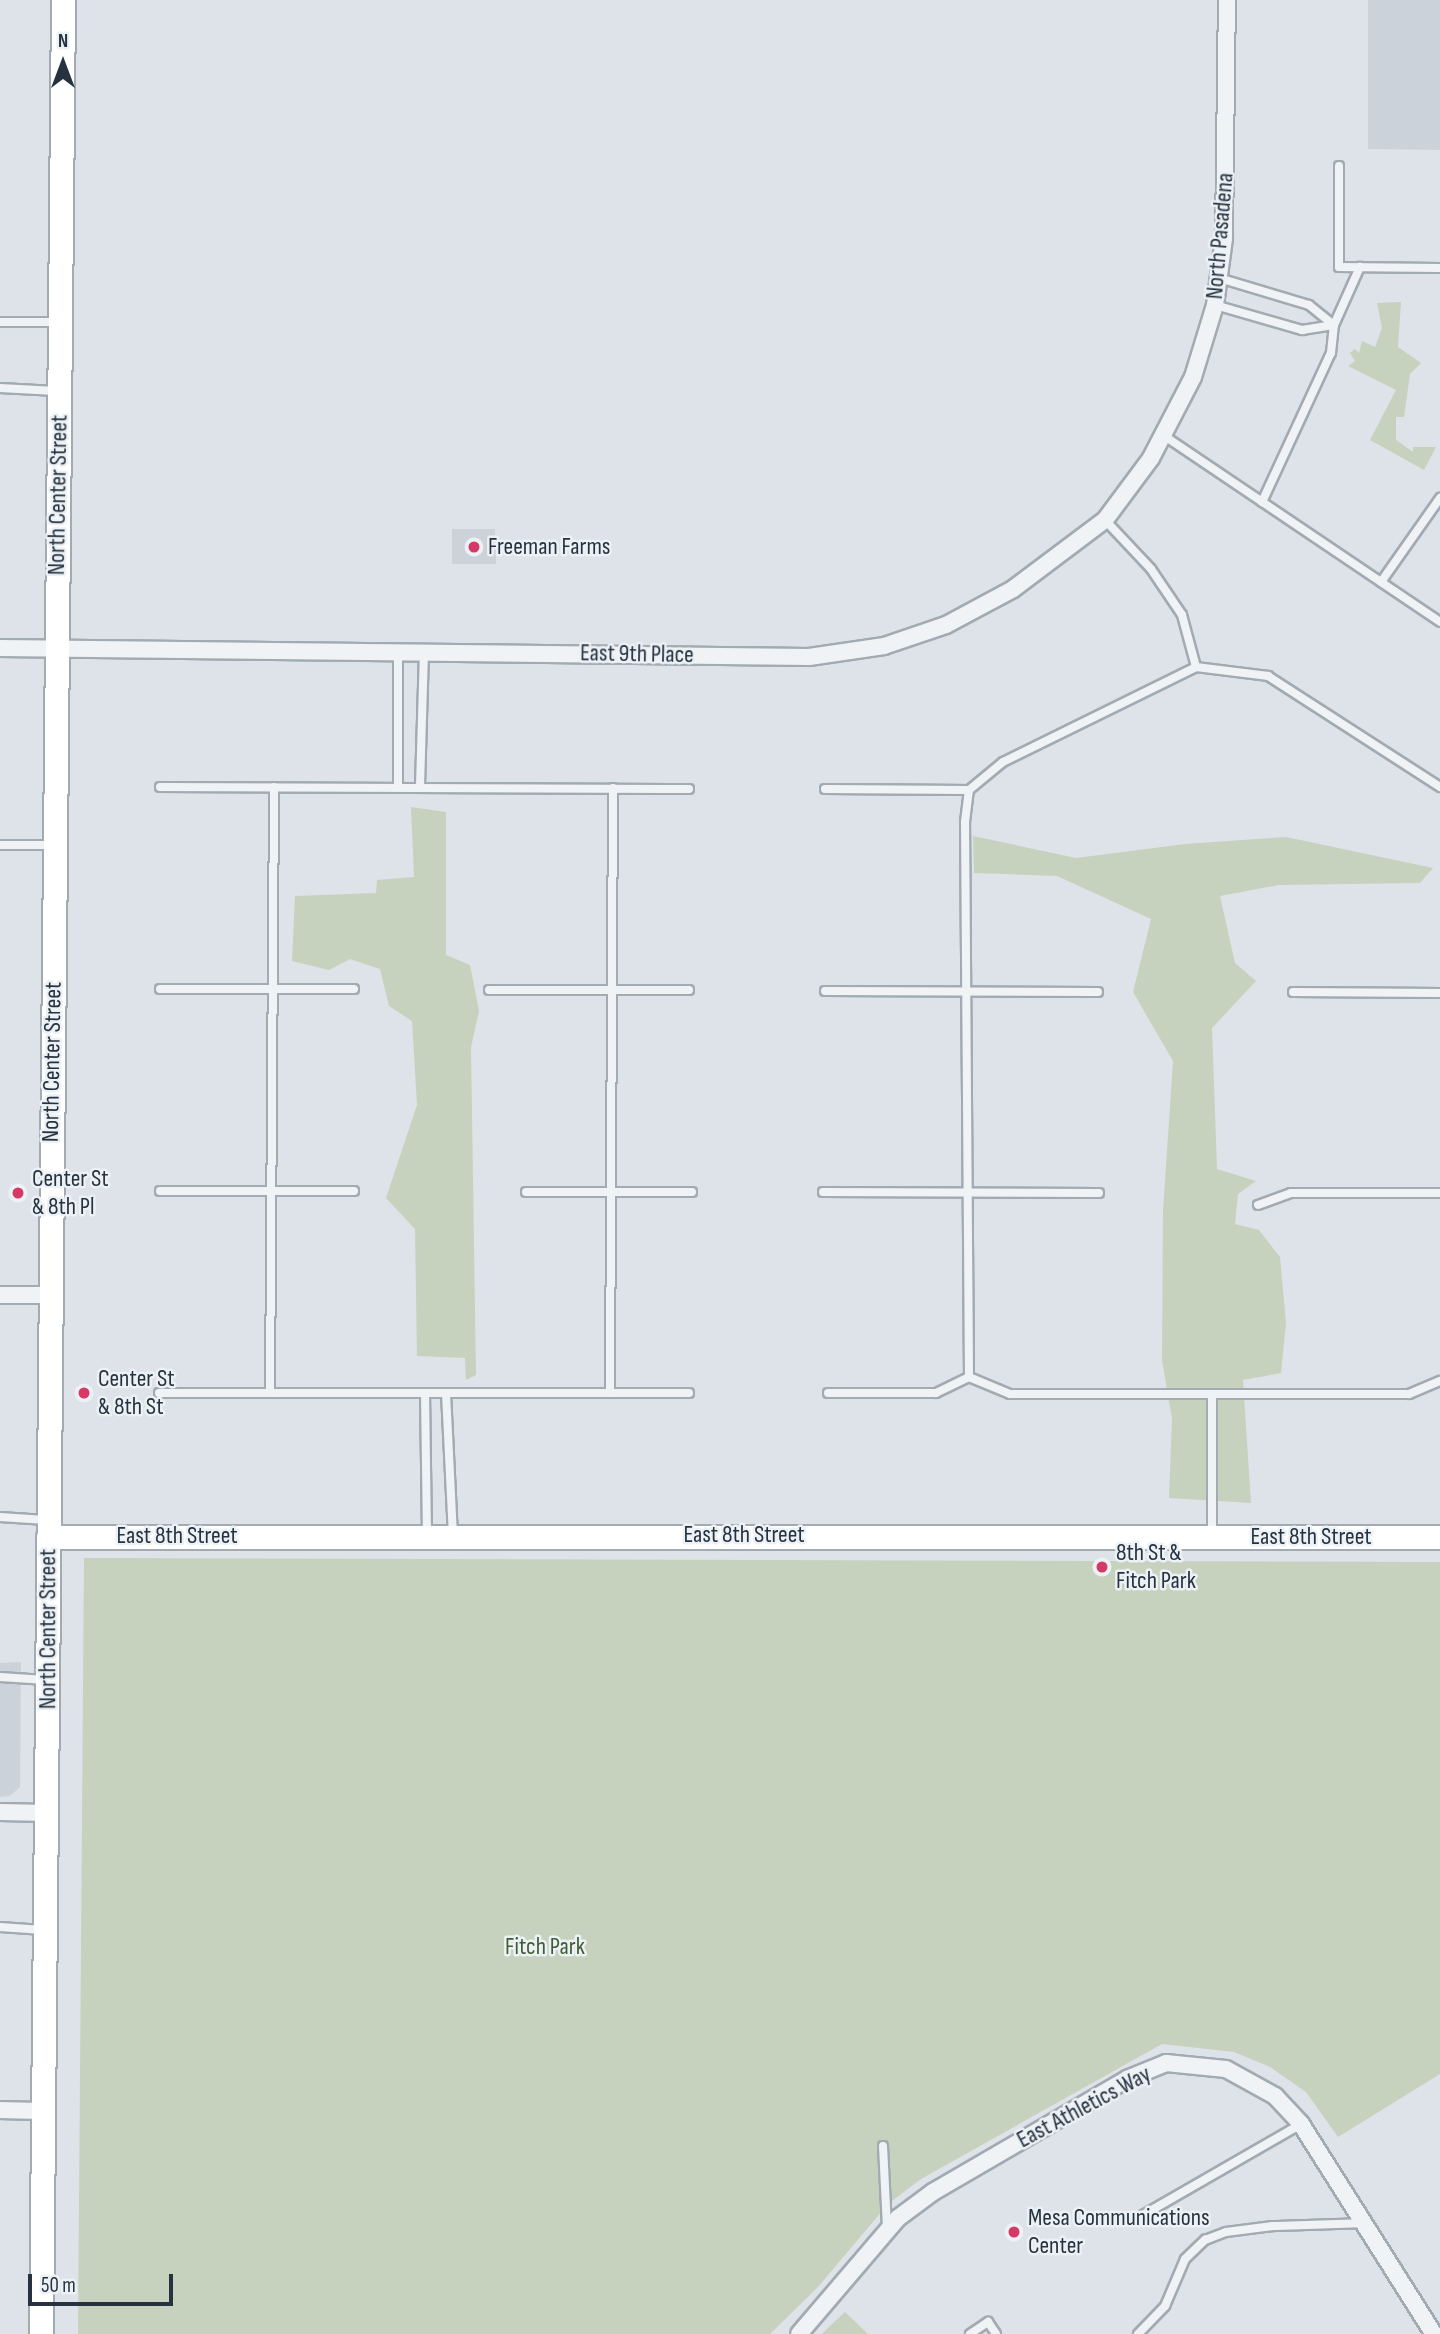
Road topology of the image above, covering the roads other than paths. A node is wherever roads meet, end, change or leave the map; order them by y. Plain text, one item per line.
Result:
1 (63, 0) edge
2 (1227, 0) edge
3 (1339, 166) dead end
4 (1360, 267) junction
5 (1440, 268) edge
6 (1219, 278) junction
7 (1215, 304) junction
8 (0, 322) edge
9 (60, 322) junction
10 (1334, 325) junction
11 (0, 388) edge
12 (59, 391) junction
13 (1163, 435) junction
14 (1151, 458) joint
15 (1440, 498) edge
16 (1262, 502) junction
17 (1105, 520) junction
18 (1381, 582) junction
19 (1440, 622) edge
20 (0, 648) edge
21 (56, 648) junction
22 (398, 652) junction
23 (424, 652) junction
24 (1196, 667) junction
25 (398, 786) junction
26 (420, 786) junction
27 (160, 787) dead end
28 (274, 787) junction
29 (1440, 787) edge
30 (612, 788) junction
31 (690, 789) dead end
32 (825, 789) dead end
33 (969, 790) junction
34 (0, 845) edge
35 (54, 845) junction
36 (160, 989) dead end
37 (273, 989) junction
38 (354, 989) dead end
39 (489, 990) dead end
40 (612, 990) junction
41 (690, 990) dead end
42 (825, 991) dead end
43 (965, 991) junction
44 (1098, 992) dead end
45 (1293, 992) dead end
46 (1440, 993) edge
47 (160, 1191) dead end
48 (271, 1191) junction
49 (354, 1191) dead end
50 (526, 1192) dead end
51 (611, 1192) junction
52 (692, 1192) dead end
53 (823, 1192) dead end
54 (965, 1193) junction
55 (1099, 1193) dead end
56 (1440, 1194) edge
57 (1258, 1205) dead end
58 (0, 1295) edge
59 (50, 1295) junction
60 (969, 1377) junction
61 (1440, 1381) edge
62 (159, 1392) dead end
63 (270, 1392) junction
64 (425, 1393) junction
65 (446, 1393) junction
66 (610, 1393) junction
67 (690, 1393) dead end
68 (828, 1394) dead end
69 (1212, 1394) junction
70 (0, 1517) edge
71 (48, 1528) junction
72 (427, 1534) junction
73 (453, 1534) junction
74 (1212, 1537) junction
75 (1440, 1537) edge
76 (0, 1677) edge
77 (48, 1680) junction
78 (0, 1812) edge
79 (47, 1812) junction
80 (0, 1927) edge
81 (46, 1930) junction
82 (0, 2110) edge
83 (44, 2111) junction
84 (1301, 2124) junction
85 (883, 2146) dead end
86 (1143, 2215) dead end
87 (1363, 2223) junction
88 (887, 2231) junction
89 (41, 2334) edge
90 (799, 2334) edge
91 (970, 2334) edge
92 (996, 2334) edge
93 (1138, 2334) edge
94 (1434, 2334) edge

1 - 9 street, North Center Street
2 - 6 street, North Pasadena
3 - 4 lane
4 - 5 lane
4 - 10 lane
6 - 7 street, North Pasadena
6 - 10 lane
7 - 10 lane
7 - 13 street, North Pasadena
8 - 9 lane
9 - 12 street, North Center Street
10 - 16 lane
11 - 12 lane
12 - 21 street, North Center Street
13 - 14 street, North Pasadena
13 - 16 lane
14 - 17 street, East 9th Place
15 - 18 lane
16 - 18 lane
17 - 23 street, East 9th Place
17 - 24 lane
18 - 19 lane
20 - 21 street, East 9th Place
21 - 22 street, East 9th Place
21 - 35 street, North Center Street
22 - 23 street, East 9th Place
22 - 25 lane
23 - 26 lane
24 - 29 lane
24 - 33 lane
25 - 26 lane
25 - 28 lane
26 - 30 lane
27 - 28 lane
28 - 37 lane
30 - 31 lane
30 - 40 lane
32 - 33 lane
33 - 43 lane
34 - 35 lane
35 - 59 street, North Center Street
36 - 37 lane
37 - 38 lane
37 - 48 lane
39 - 40 lane
40 - 41 lane
40 - 51 lane
42 - 43 lane
43 - 44 lane
43 - 54 lane
45 - 46 lane
47 - 48 lane
48 - 49 lane
48 - 63 lane
50 - 51 lane
51 - 52 lane
51 - 66 lane
53 - 54 lane
54 - 55 lane
54 - 60 lane
56 - 57 lane
58 - 59 street
59 - 71 street, North Center Street
60 - 68 lane
60 - 69 lane
61 - 69 lane
62 - 63 lane
63 - 64 lane
64 - 65 lane
64 - 72 lane
65 - 66 lane
65 - 73 lane
66 - 67 lane
69 - 74 lane
70 - 71 lane
71 - 72 street, East 8th Street
71 - 77 street, North Center Street
72 - 73 street, East 8th Street
73 - 74 street, East 8th Street
74 - 75 street, East 8th Street
76 - 77 lane
77 - 79 street, North Center Street
78 - 79 street
79 - 81 street, North Center Street
80 - 81 lane
81 - 83 street, North Center Street
82 - 83 street
83 - 89 street, North Center Street
84 - 86 lane
84 - 87 street, East Athletics Way
84 - 88 street, East Athletics Way
85 - 88 lane
87 - 93 lane
87 - 94 street, East Athletics Way
88 - 90 street, East Athletics Way
91 - 92 lane

